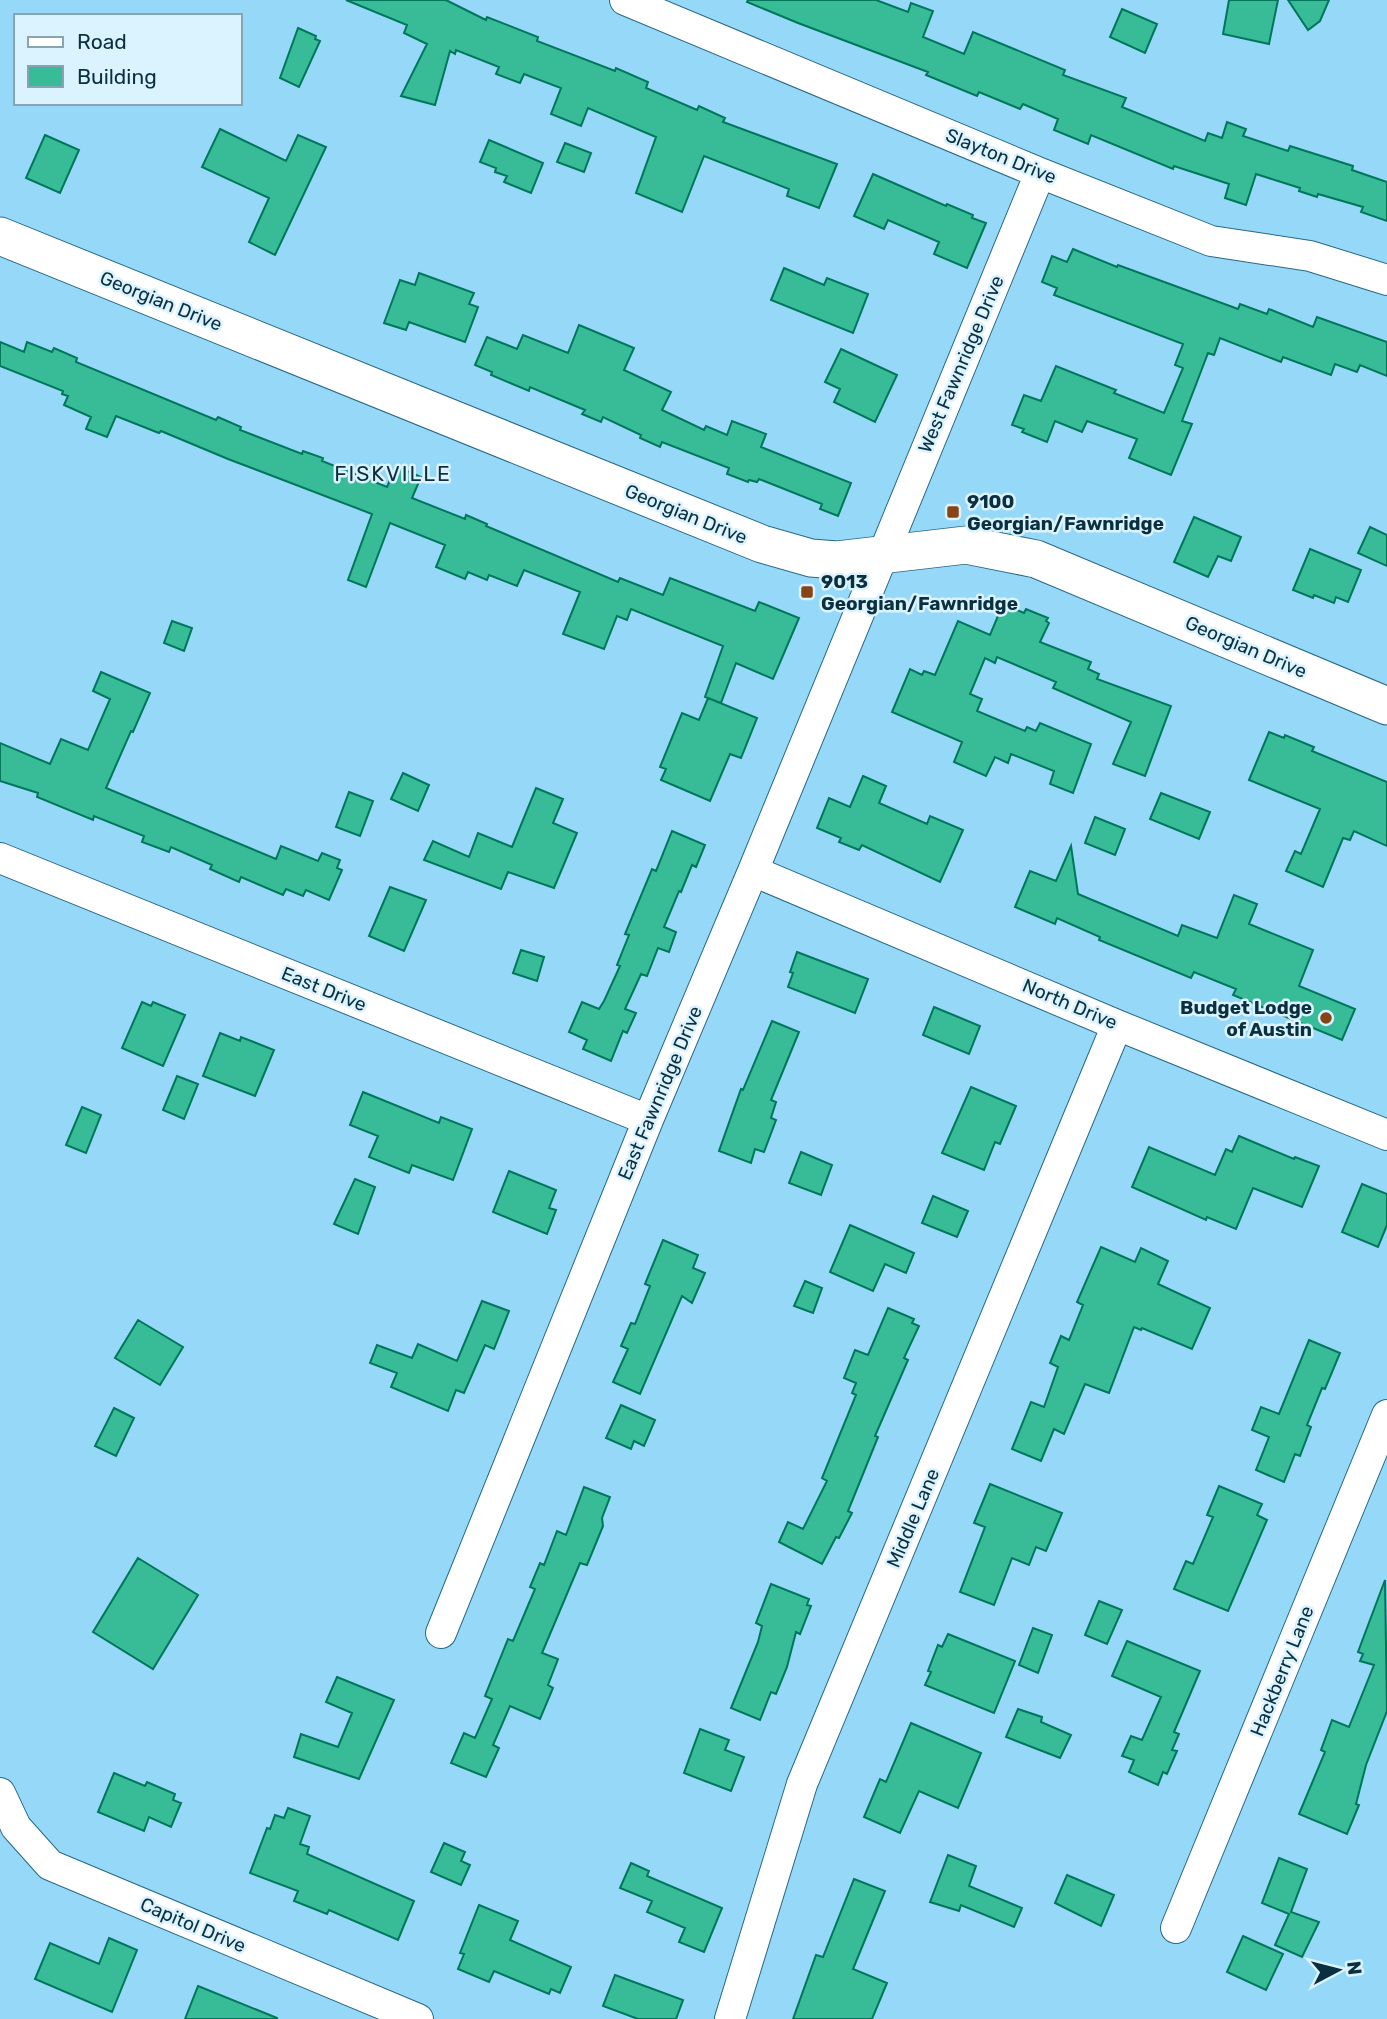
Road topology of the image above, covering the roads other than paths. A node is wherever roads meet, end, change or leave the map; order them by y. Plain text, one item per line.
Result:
1 (625, 0) edge
2 (1040, 173) junction
3 (0, 236) edge
4 (1387, 280) edge
5 (882, 555) junction
6 (1387, 706) edge
7 (0, 858) edge
8 (753, 871) junction
9 (1117, 1024) junction
10 (648, 1120) junction
11 (1387, 1135) edge
12 (1387, 1415) edge
13 (441, 1633) dead end
14 (0, 1793) edge
15 (1176, 1928) dead end
16 (418, 2019) edge
17 (730, 2019) edge

1 - 2 street, Slayton Drive
2 - 4 street, Slayton Drive
2 - 5 street, West Fawnridge Drive
3 - 5 street, Georgian Drive
5 - 6 street, Georgian Drive
5 - 8 street, East Fawnridge Drive
7 - 10 street, East Drive
8 - 9 street, North Drive
8 - 10 street, East Fawnridge Drive
9 - 11 street, North Drive
9 - 17 street, Middle Lane
10 - 13 street, East Fawnridge Drive
12 - 15 street, Hackberry Lane
14 - 16 street, Capitol Drive

